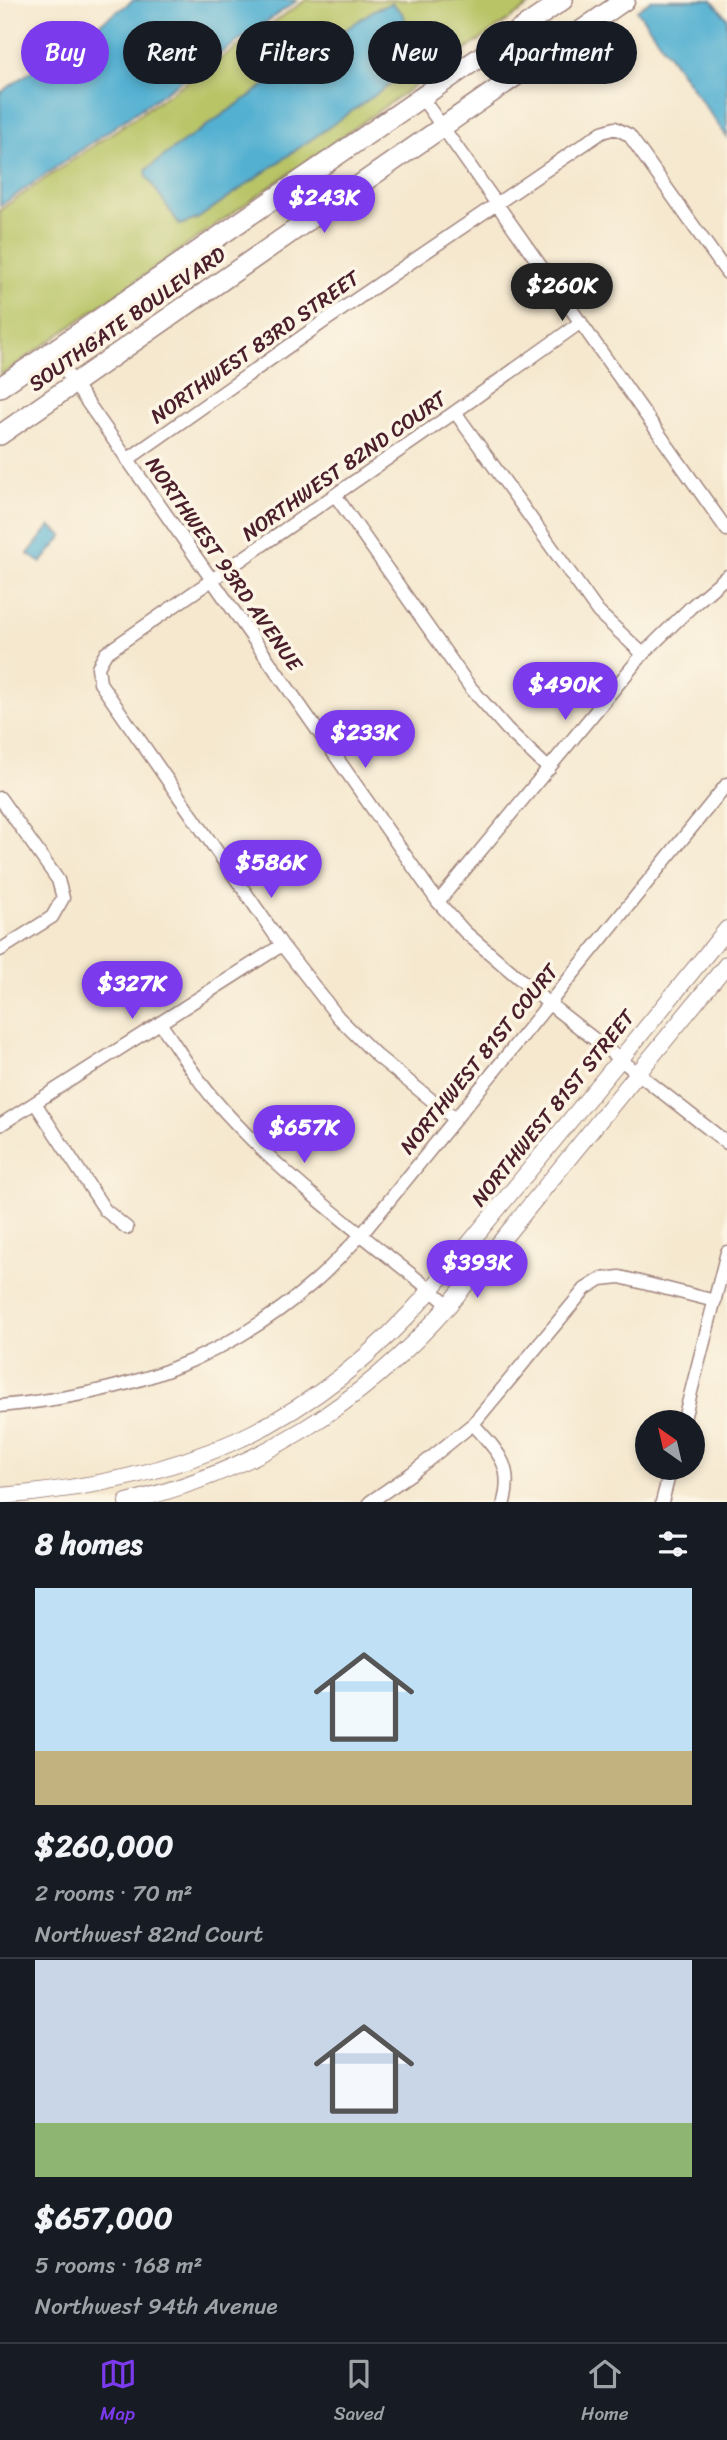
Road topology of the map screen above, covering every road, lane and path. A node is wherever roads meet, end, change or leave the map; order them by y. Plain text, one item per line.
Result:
1 (562, 0) edge
2 (625, 0) edge
3 (422, 97) junction
4 (443, 127) junction
5 (496, 203) junction
6 (727, 274) edge
7 (581, 322) junction
8 (52, 352) junction
9 (74, 384) junction
10 (0, 387) edge
11 (455, 412) junction
12 (0, 435) edge
13 (127, 460) junction
14 (334, 495) junction
15 (727, 530) edge
16 (727, 576) edge
17 (212, 581) junction
18 (643, 654) junction
19 (549, 769) junction
20 (727, 784) edge
21 (0, 798) edge
22 (438, 902) junction
23 (727, 929) edge
24 (282, 945) junction
25 (0, 950) edge
26 (727, 964) edge
27 (548, 1003) junction
28 (160, 1023) junction
29 (620, 1059) junction
30 (638, 1073) junction
31 (35, 1103) junction
32 (455, 1119) junction
33 (0, 1125) edge
34 (727, 1143) edge
35 (127, 1228) dead end
36 (362, 1234) junction
37 (727, 1252) edge
38 (430, 1290) junction
39 (715, 1301) junction
40 (449, 1306) junction
41 (0, 1406) edge
42 (686, 1410) edge
43 (473, 1424) junction
44 (668, 1480) edge
45 (0, 1496) edge
46 (37, 1497) edge
47 (127, 1502) edge
48 (369, 1502) edge
49 (504, 1502) edge
50 (662, 1502) edge

1 - 3 main road, SOUTHGATE BOULEVARD
2 - 4 main road, SOUTHGATE BOULEVARD
3 - 4 street
3 - 8 main road, SOUTHGATE BOULEVARD
4 - 5 street
4 - 9 main road, SOUTHGATE BOULEVARD
5 - 6 street, NORTHWEST 83RD STREET
5 - 7 street
5 - 13 street, NORTHWEST 83RD STREET
7 - 11 street, NORTHWEST 82ND COURT
7 - 15 street
8 - 9 street, NORTHWEST 93RD AVENUE
8 - 10 main road, SOUTHGATE BOULEVARD
9 - 12 main road, SOUTHGATE BOULEVARD
9 - 13 street, NORTHWEST 93RD AVENUE
11 - 14 street, NORTHWEST 82ND COURT
11 - 18 street
13 - 17 street, NORTHWEST 93RD AVENUE
14 - 17 street, NORTHWEST 82ND COURT
14 - 19 street
16 - 18 street
17 - 22 street, NORTHWEST 93RD AVENUE
17 - 24 street, NORTHWEST 82ND COURT
18 - 19 street
19 - 22 street
20 - 27 street, NORTHWEST 81ST COURT
21 - 25 street
22 - 27 street, NORTHWEST 93RD AVENUE
23 - 29 street, NORTHWEST 81ST STREET
24 - 28 street
24 - 32 street
26 - 30 street, NORTHWEST 81ST STREET
27 - 29 street, NORTHWEST 93RD AVENUE
27 - 32 street, NORTHWEST 81ST COURT
28 - 31 street
28 - 36 street
29 - 30 street, NORTHWEST 93RD AVENUE
29 - 38 street, NORTHWEST 81ST STREET
30 - 34 street, NORTHWEST 93RD AVENUE
30 - 40 street, NORTHWEST 81ST STREET
31 - 33 street
31 - 35 street
32 - 36 street, NORTHWEST 81ST COURT
36 - 38 street
36 - 41 street, NORTHWEST 81ST COURT
37 - 39 street
38 - 40 street
38 - 46 street, NORTHWEST 81ST STREET
39 - 42 street
39 - 43 street
40 - 47 street, NORTHWEST 81ST STREET
43 - 48 street
43 - 49 street
44 - 50 street
45 - 46 street, NORTHWEST 81ST STREET

